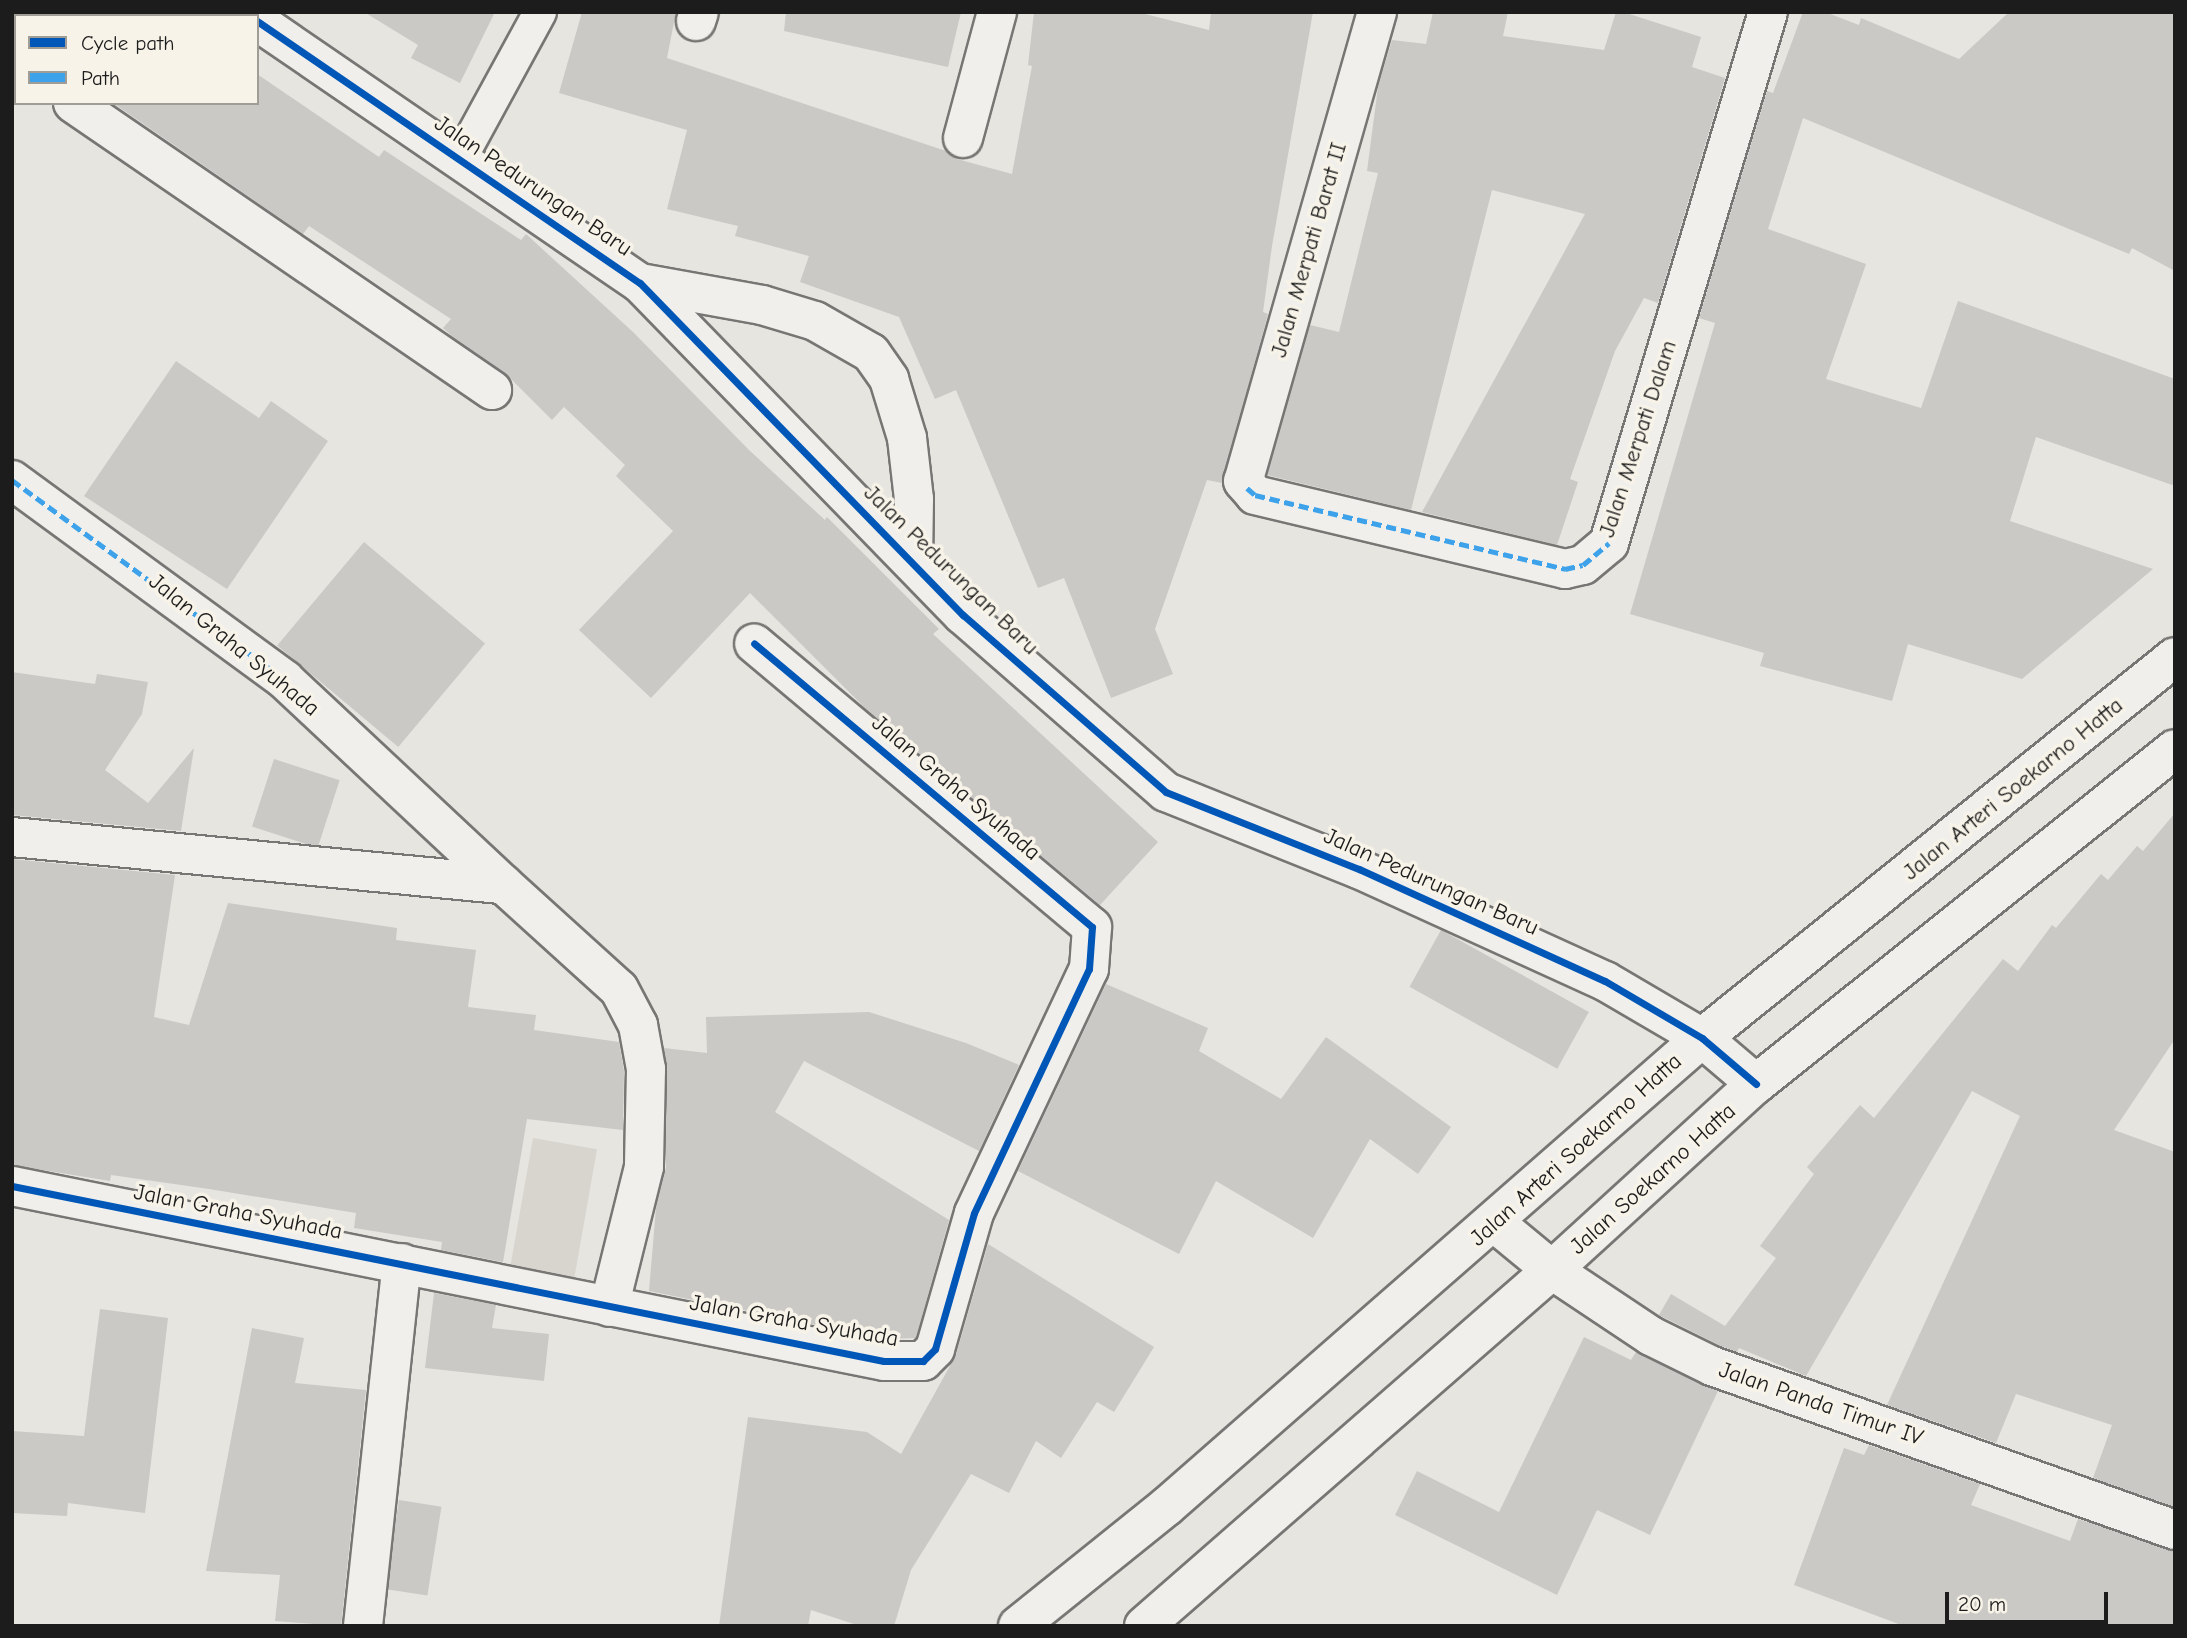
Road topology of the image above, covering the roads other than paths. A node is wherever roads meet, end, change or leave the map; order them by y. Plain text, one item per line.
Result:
1 (540, 12) edge
2 (997, 12) edge
3 (1377, 12) edge
4 (1768, 12) edge
5 (259, 22) edge
6 (77, 105) edge
7 (963, 138) dead end
8 (460, 159) junction
9 (640, 283) junction
10 (492, 390) dead end
11 (12, 480) edge
12 (1247, 488) joint
13 (913, 563) junction
14 (754, 643) dead end
15 (2175, 657) edge
16 (2175, 749) edge
17 (12, 837) edge
18 (503, 884) junction
19 (1702, 1038) junction
20 (1756, 1084) junction
21 (12, 1186) edge
22 (1495, 1223) junction
23 (402, 1263) junction
24 (1552, 1270) junction
25 (609, 1307) junction
26 (2175, 1530) edge
27 (363, 1626) edge
28 (1018, 1626) edge
29 (1144, 1626) edge

1 - 8 lane
2 - 7 street
3 - 12 street, Jalan Merpati Barat II
4 - 12 street, Jalan Merpati Dalam
5 - 8 street, Jalan Pedurungan Baru
6 - 10 street
8 - 9 street, Jalan Pedurungan Baru
9 - 13 street, Jalan Pedurungan Baru
9 - 13 street
11 - 18 street, Jalan Graha Syuhada
13 - 19 street, Jalan Pedurungan Baru
14 - 25 street, Jalan Graha Syuhada
15 - 19 street, Jalan Arteri Soekarno Hatta
16 - 20 street, Jalan Soekarno Hatta
17 - 18 street
18 - 25 street, Jalan Graha Syuhada
19 - 20 street, Jalan Pedurungan Baru
19 - 22 street, Jalan Arteri Soekarno Hatta
20 - 24 street, Jalan Soekarno Hatta
21 - 23 street, Jalan Graha Syuhada
22 - 24 street, Jalan Panda Timur IV
22 - 28 street, Jalan Arteri Soekarno Hatta
23 - 25 street, Jalan Graha Syuhada
23 - 27 street
24 - 26 street, Jalan Panda Timur IV
24 - 29 street, Jalan Soekarno Hatta

